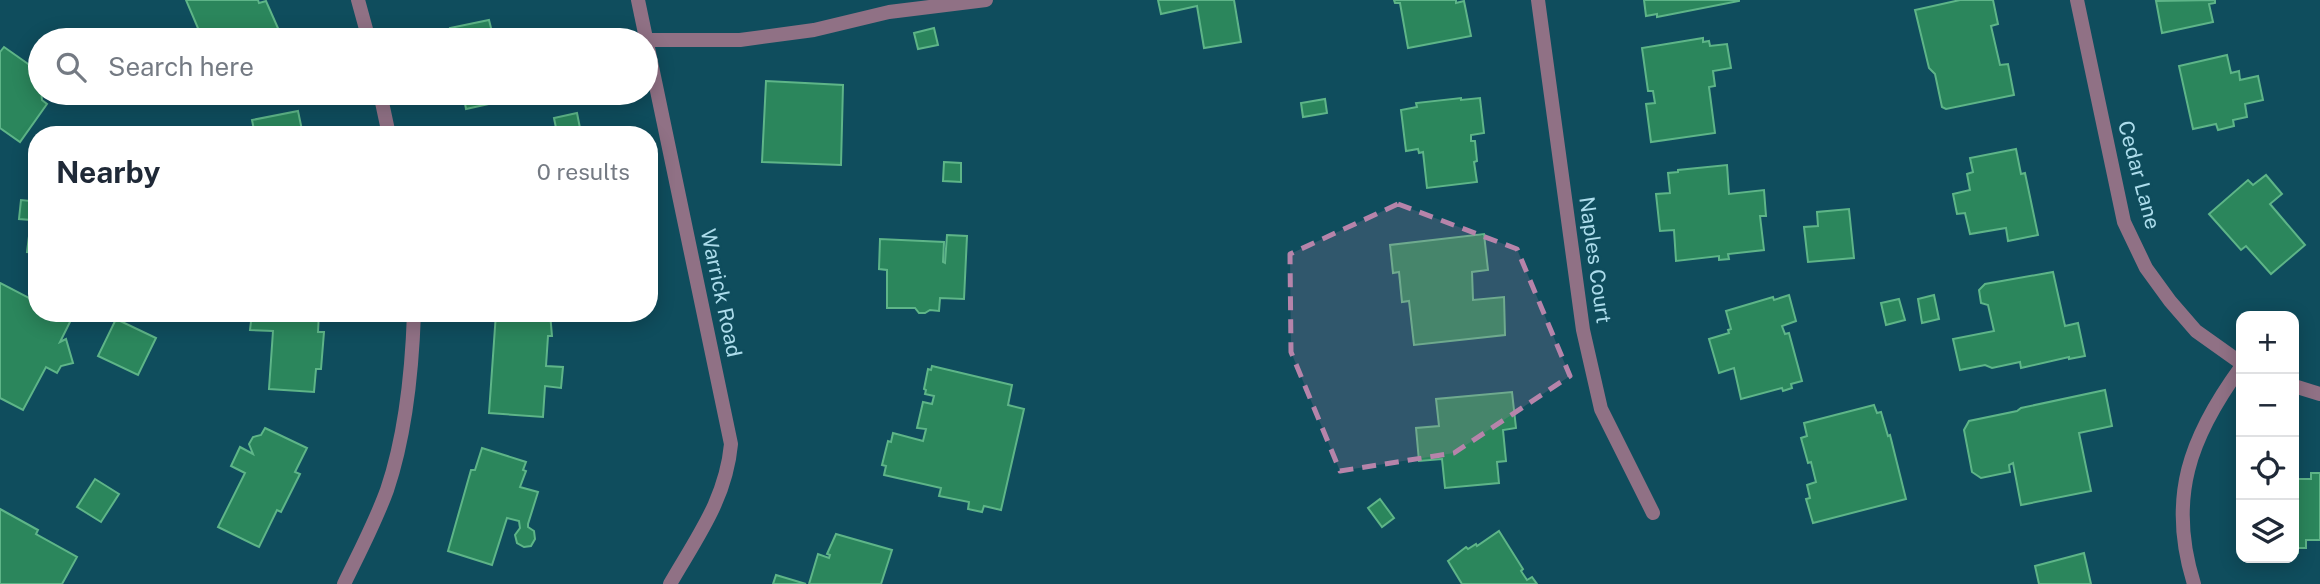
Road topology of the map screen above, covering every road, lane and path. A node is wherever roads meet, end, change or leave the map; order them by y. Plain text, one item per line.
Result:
1 (358, 0) edge
2 (638, 0) edge
3 (986, 0) edge
4 (1538, 0) edge
5 (2077, 0) edge
6 (366, 28) edge
7 (644, 28) edge
8 (658, 40) edge
9 (658, 97) edge
10 (383, 105) edge
11 (387, 126) edge
12 (414, 322) edge
13 (2236, 361) edge
14 (2236, 373) edge
15 (2299, 388) edge
16 (2320, 394) edge
17 (1653, 513) dead end
18 (344, 584) edge
19 (670, 584) edge
20 (2194, 584) edge

1 - 6 street
2 - 7 street, Warrick Road
3 - 8 street
4 - 17 street, Naples Court
5 - 13 street, Cedar Lane
9 - 19 street, Warrick Road
10 - 11 street
12 - 18 street
14 - 20 street
15 - 16 street

